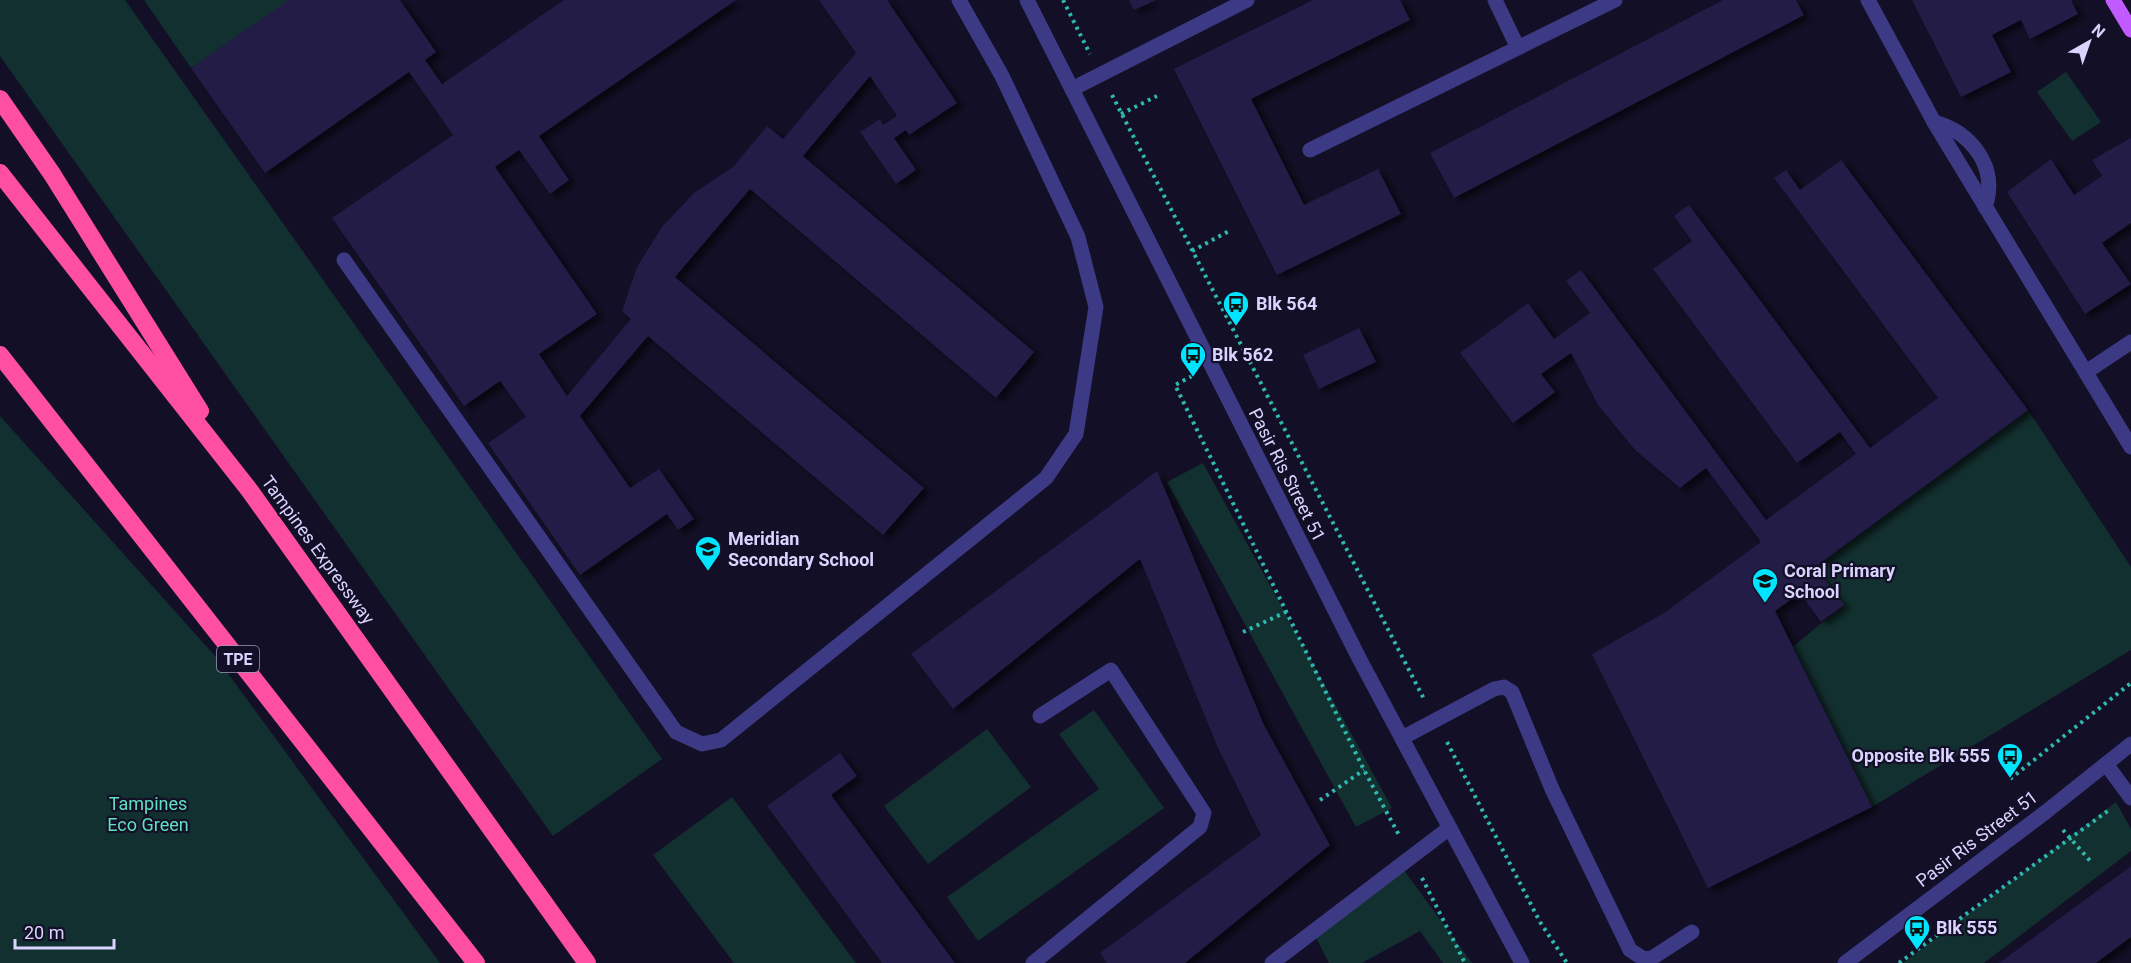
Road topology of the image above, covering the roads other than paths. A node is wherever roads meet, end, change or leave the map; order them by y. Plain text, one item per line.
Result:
1 (959, 0) edge
2 (1027, 0) edge
3 (1247, 0) edge
4 (1495, 0) edge
5 (1615, 0) edge
6 (1869, 0) edge
7 (2112, 0) edge
8 (2131, 30) edge
9 (1517, 46) junction
10 (1072, 89) junction
11 (0, 99) edge
12 (1934, 122) junction
13 (1311, 150) dead end
14 (0, 173) edge
15 (1985, 207) junction
16 (344, 260) dead end
17 (2131, 342) edge
18 (0, 355) edge
19 (2085, 372) junction
20 (2131, 447) edge
21 (250, 491) junction
22 (1040, 716) dead end
23 (1402, 738) junction
24 (2131, 744) edge
25 (2106, 764) junction
26 (2130, 796) edge
27 (1448, 829) junction
28 (1692, 932) dead end
29 (476, 963) edge
30 (587, 963) edge
31 (1033, 963) edge
32 (1272, 963) edge
33 (1522, 963) edge
34 (1845, 963) edge

1 - 16 street
2 - 10 street, Pasir Ris Street 51
3 - 10 street
4 - 9 street
5 - 9 street
6 - 12 street
7 - 8 main road
9 - 13 street
10 - 23 street, Pasir Ris Street 51
11 - 21 highway
12 - 15 street
12 - 15 street
14 - 21 highway, Tampines Expressway
15 - 19 street
17 - 19 street
18 - 29 highway, TPE
19 - 20 street
21 - 30 highway, Tampines Expressway
22 - 31 street
23 - 27 street, Pasir Ris Street 51
23 - 28 street
24 - 25 street, Pasir Ris Street 51
25 - 26 street
25 - 34 street, Pasir Ris Street 51
27 - 32 street
27 - 33 street, Pasir Ris Street 51

